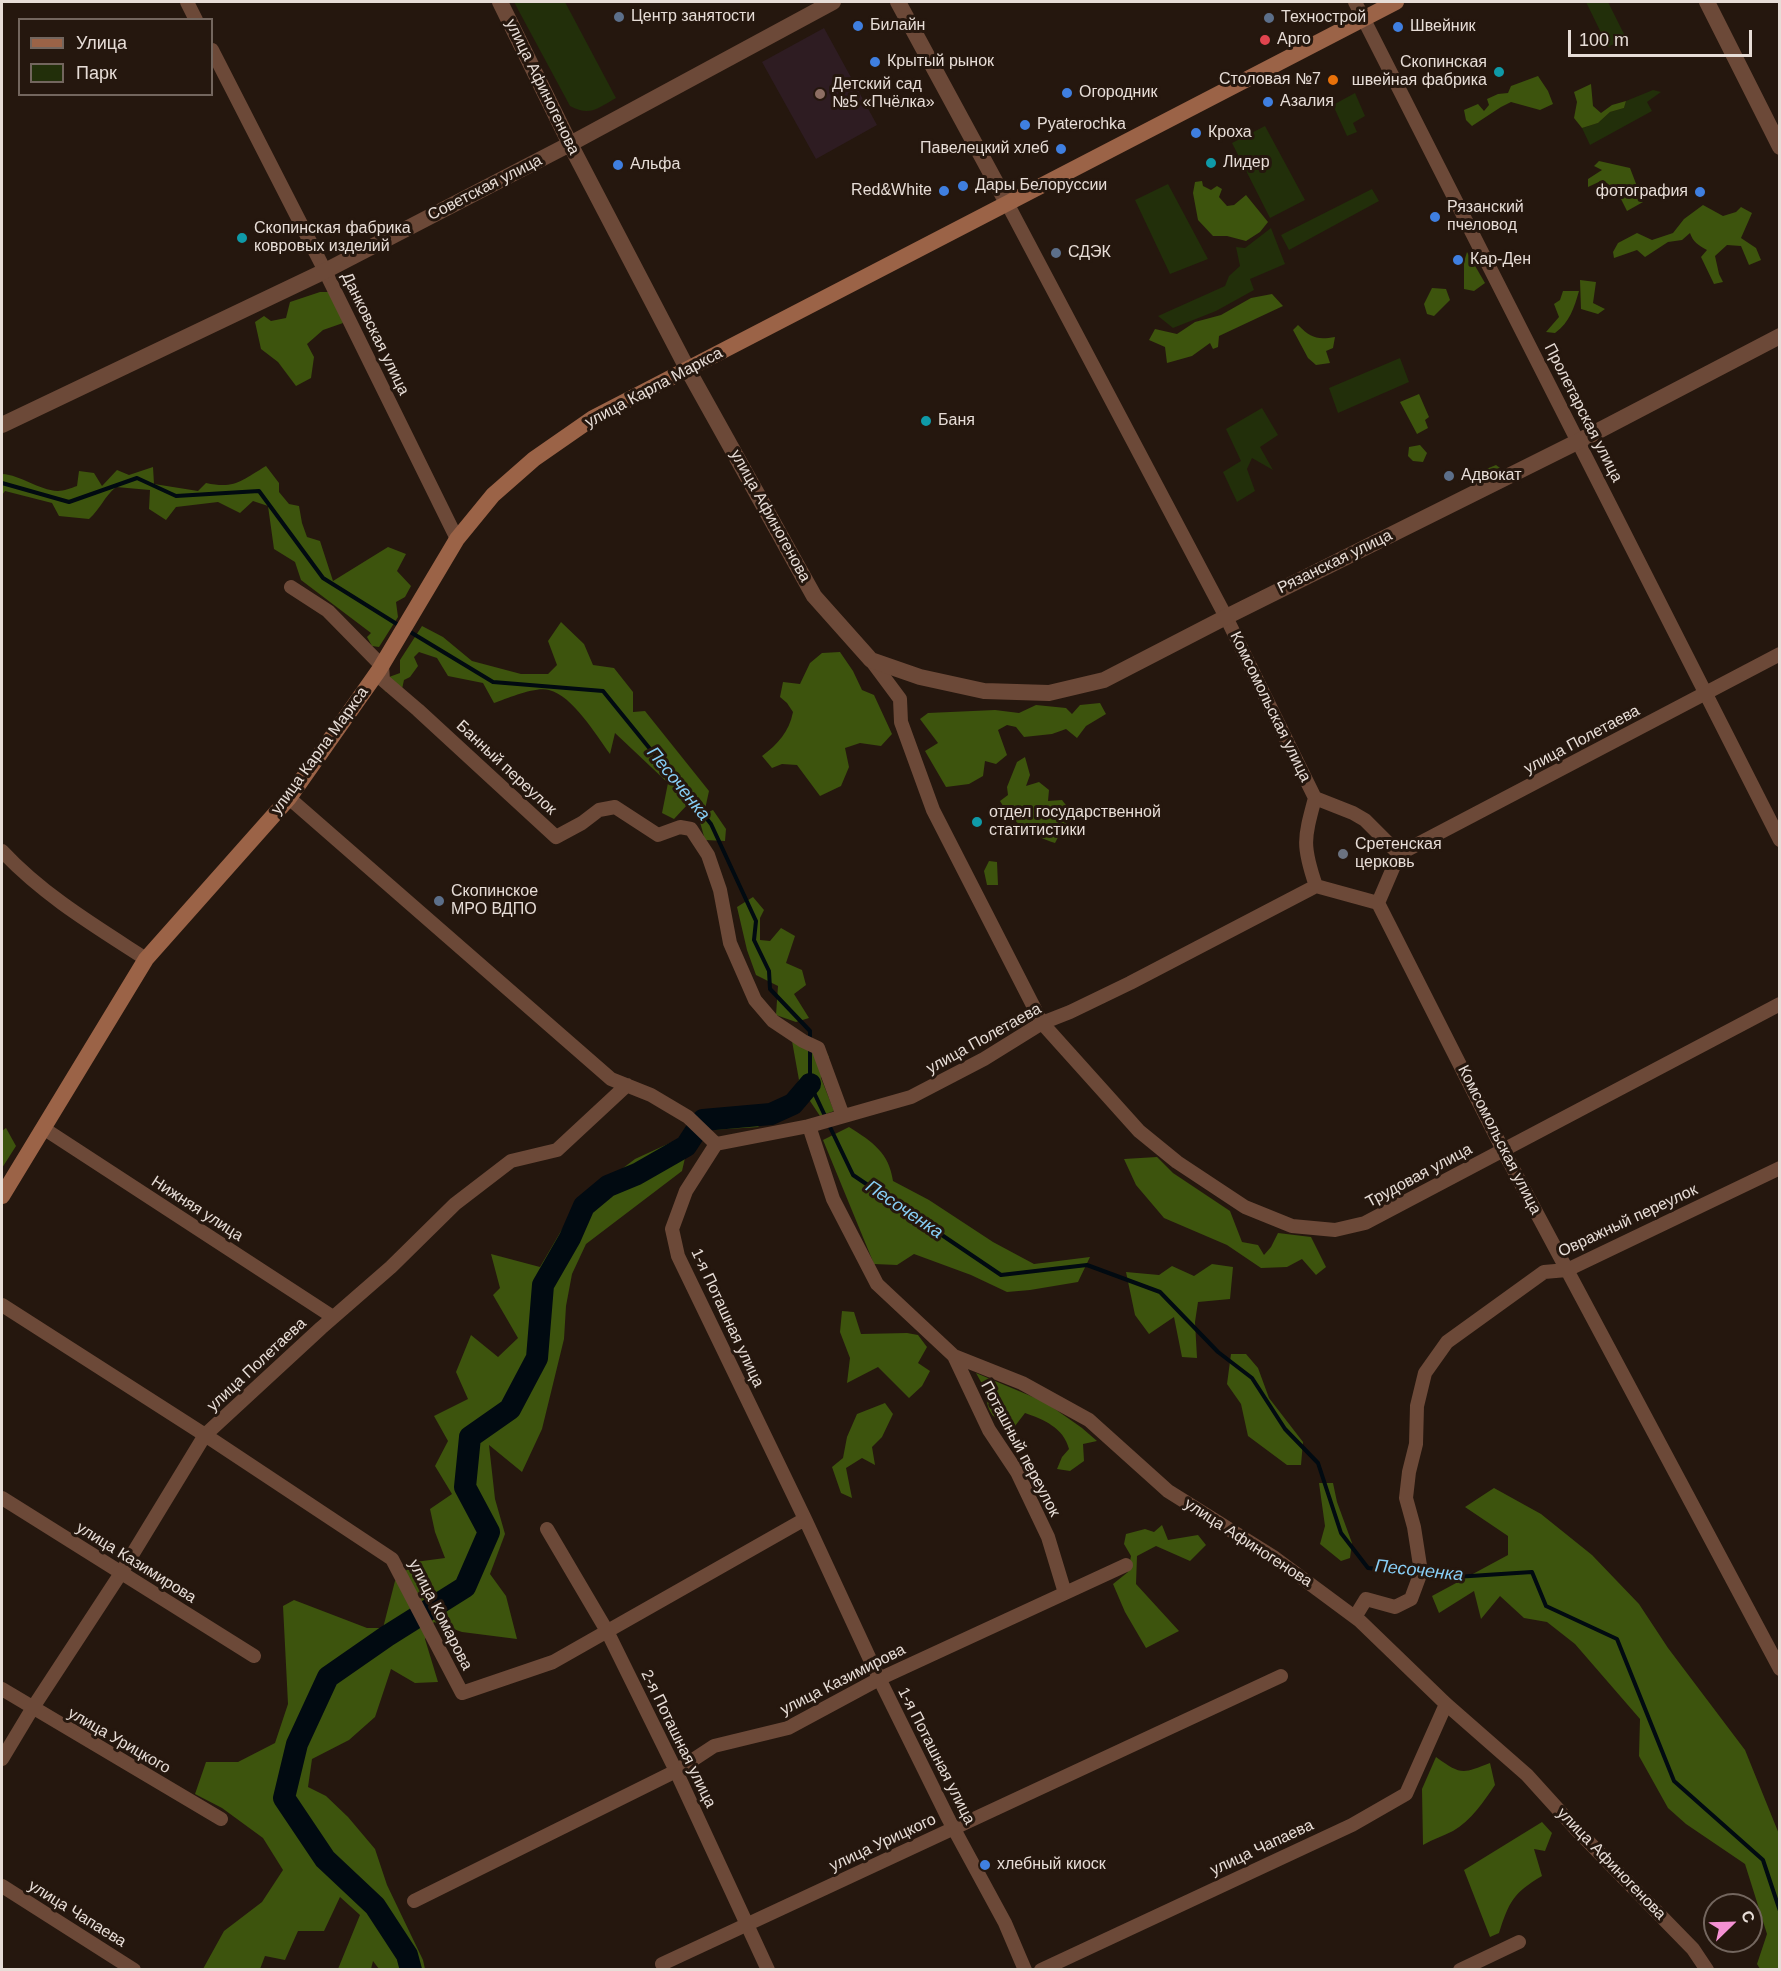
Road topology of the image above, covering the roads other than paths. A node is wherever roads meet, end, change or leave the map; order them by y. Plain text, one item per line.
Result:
1 (187, 2) edge
2 (500, 2) edge
3 (833, 2) edge
4 (898, 2) edge
5 (1355, 2) edge
6 (1396, 2) edge
7 (1707, 2) edge
8 (195, 18) edge
9 (1364, 18) junction
10 (213, 52) edge
11 (570, 144) junction
12 (1779, 147) edge
13 (1007, 203) junction
14 (325, 271) junction
15 (1779, 336) edge
16 (688, 370) junction
17 (2, 425) edge
18 (1579, 441) junction
19 (457, 539) junction
20 (291, 587) dead end
21 (1226, 617) junction
22 (1779, 654) edge
23 (871, 660) junction
24 (382, 666) junction
25 (1705, 693) junction
26 (289, 798) junction
27 (1315, 798) junction
28 (1779, 840) edge
29 (2, 851) edge
30 (1399, 854) junction
31 (1316, 886) junction
32 (1378, 903) junction
33 (146, 959) junction
34 (1779, 1004) edge
35 (1042, 1023) junction
36 (627, 1085) junction
37 (843, 1116) junction
38 (809, 1126) junction
39 (43, 1128) junction
40 (716, 1144) junction
41 (1503, 1150) junction
42 (1779, 1168) edge
43 (2, 1196) edge
44 (1567, 1270) junction
45 (2, 1305) edge
46 (333, 1317) junction
47 (954, 1356) junction
48 (206, 1435) junction
49 (2, 1498) edge
50 (805, 1519) junction
51 (547, 1529) dead end
52 (1126, 1565) dead end
53 (121, 1573) junction
54 (1065, 1593) junction
55 (1355, 1617) junction
56 (607, 1631) junction
57 (254, 1656) dead end
58 (1779, 1669) edge
59 (1281, 1676) dead end
60 (879, 1679) junction
61 (2, 1689) edge
62 (1446, 1704) junction
63 (32, 1709) junction
64 (2, 1759) edge
65 (676, 1771) junction
66 (221, 1819) dead end
67 (953, 1828) junction
68 (2, 1886) edge
69 (414, 1901) dead end
70 (747, 1925) junction
71 (1519, 1942) dead end
72 (662, 1964) dead end
73 (134, 1970) edge
74 (768, 1970) edge
75 (1025, 1970) edge
76 (1041, 1970) edge
77 (1460, 1970) edge
78 (1707, 1970) edge

1 - 8 street
2 - 11 street, улица Афиногенова
3 - 11 street, Советская улица
4 - 13 street, Комсомольская улица
5 - 9 street, Пролетарская улица
6 - 9 main road, улица Карла Маркса
7 - 12 street
9 - 13 main road, улица Карла Маркса
9 - 18 street, Пролетарская улица
10 - 14 street, Данковская улица
11 - 14 street, Советская улица
11 - 16 street, улица Афиногенова
13 - 16 main road, улица Карла Маркса
13 - 21 street, Комсомольская улица
14 - 17 street, Советская улица
14 - 19 street, Данковская улица
15 - 18 street, Рязанская улица
16 - 19 main road, улица Карла Маркса
16 - 23 street, улица Афиногенова
18 - 21 street, Рязанская улица
18 - 25 street, Пролетарская улица
19 - 24 main road, улица Карла Маркса
20 - 24 street, Банный переулок
21 - 23 street, Рязанская улица
21 - 27 street, Комсомольская улица
22 - 25 street, улица Полетаева
23 - 35 street, улица Афиногенова
24 - 26 main road, улица Карла Маркса
24 - 37 street, Банный переулок
25 - 28 street, Пролетарская улица
25 - 30 street, улица Полетаева
26 - 33 main road, улица Карла Маркса
26 - 36 street
27 - 30 street
27 - 31 street, Комсомольская улица
29 - 33 street
30 - 32 street
31 - 32 street
31 - 35 street, улица Полетаева
32 - 41 street, Комсомольская улица
33 - 39 main road, улица Карла Маркса
34 - 41 street, Трудовая улица
35 - 37 street, улица Полетаева
35 - 41 street, Трудовая улица
36 - 40 street
36 - 46 street, улица Полетаева
37 - 38 street, улица Полетаева
38 - 40 street, улица Полетаева
38 - 47 street, улица Афиногенова
39 - 43 main road, улица Карла Маркса
39 - 46 street, Нижняя улица
40 - 50 street, 1-я Поташная улица
41 - 44 street, Комсомольская улица
42 - 44 street, Овражный переулок
44 - 55 street, Овражный переулок
44 - 58 street, Комсомольская улица
45 - 48 street, улица Комарова
46 - 48 street, улица Полетаева
47 - 54 street, Поташный переулок
47 - 55 street, улица Афиногенова
48 - 53 street, улица Полетаева
48 - 56 street, улица Комарова
49 - 53 street, улица Казимирова
50 - 56 street, улица Комарова
50 - 60 street, 1-я Поташная улица
51 - 56 street, 2-я Поташная улица
52 - 54 street, улица Казимирова
53 - 57 street, улица Казимирова
53 - 63 street, улица Полетаева
54 - 60 street, улица Казимирова
55 - 62 street, улица Афиногенова
56 - 65 street, 2-я Поташная улица
59 - 67 street, улица Урицкого
60 - 65 street, улица Казимирова
60 - 67 street, 1-я Поташная улица
61 - 63 street, улица Урицкого
62 - 76 street, улица Чапаева
62 - 78 street, улица Афиногенова
63 - 64 street, улица Полетаева
63 - 66 street, улица Урицкого
65 - 69 street, улица Казимирова
65 - 70 street, 2-я Поташная улица
67 - 70 street, улица Урицкого
67 - 75 street, 1-я Поташная улица
68 - 73 street, улица Чапаева
70 - 72 street, улица Урицкого
70 - 74 street, 2-я Поташная улица
71 - 77 street

